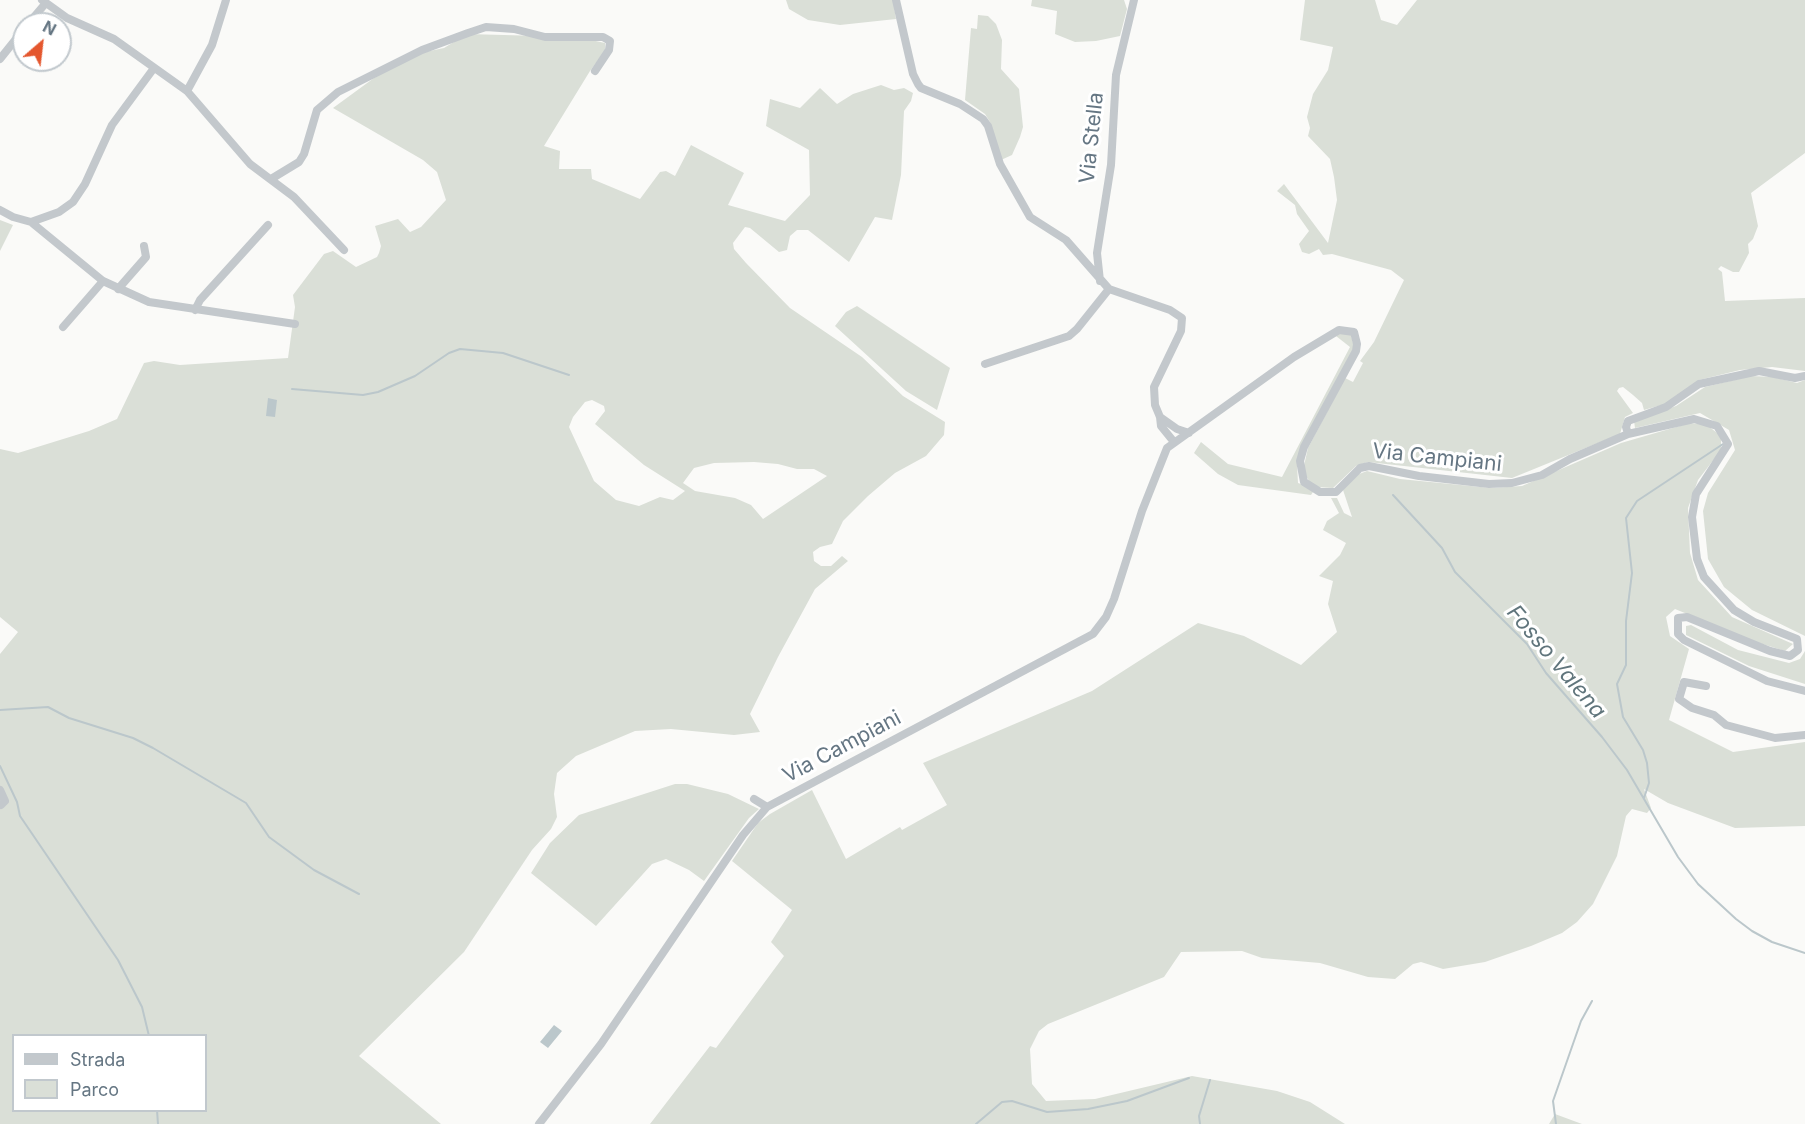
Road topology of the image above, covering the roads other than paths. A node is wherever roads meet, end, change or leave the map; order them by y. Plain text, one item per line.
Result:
1 (226, 0) edge
2 (896, 0) edge
3 (1134, 0) edge
4 (44, 2) edge
5 (12, 44) edge
6 (0, 59) edge
7 (154, 68) junction
8 (595, 71) dead end
9 (187, 92) junction
10 (271, 179) junction
11 (0, 210) edge
12 (32, 222) junction
13 (268, 225) dead end
14 (144, 246) dead end
15 (344, 250) dead end
16 (103, 281) junction
17 (1100, 281) junction
18 (118, 289) junction
19 (1109, 289) junction
20 (195, 310) junction
21 (295, 324) dead end
22 (63, 327) dead end
23 (985, 364) dead end
24 (1805, 376) edge
25 (1160, 417) junction
26 (1628, 434) junction
27 (1189, 436) junction
28 (1174, 442) junction
29 (1706, 686) dead end
30 (1805, 691) edge
31 (1805, 735) edge
32 (0, 790) edge
33 (754, 799) dead end
34 (3, 803) edge
35 (767, 807) junction
36 (539, 1124) edge

1 - 9 street
2 - 17 street
3 - 17 street, Via Stella
4 - 7 street
5 - 6 street
7 - 9 street
7 - 12 street
8 - 10 street
9 - 10 street
10 - 15 street
11 - 12 street
12 - 16 street
13 - 20 street
14 - 18 street
16 - 18 street
16 - 22 street
17 - 19 street
18 - 20 street
19 - 23 street
19 - 25 street
20 - 21 street
24 - 26 street
25 - 27 street
25 - 28 street
26 - 27 street, Via Campiani
26 - 30 street, Via Campiani
27 - 28 street, Via Campiani
28 - 35 street, Via Campiani
29 - 31 street
32 - 34 street
33 - 35 street
35 - 36 street, Via Campiani

